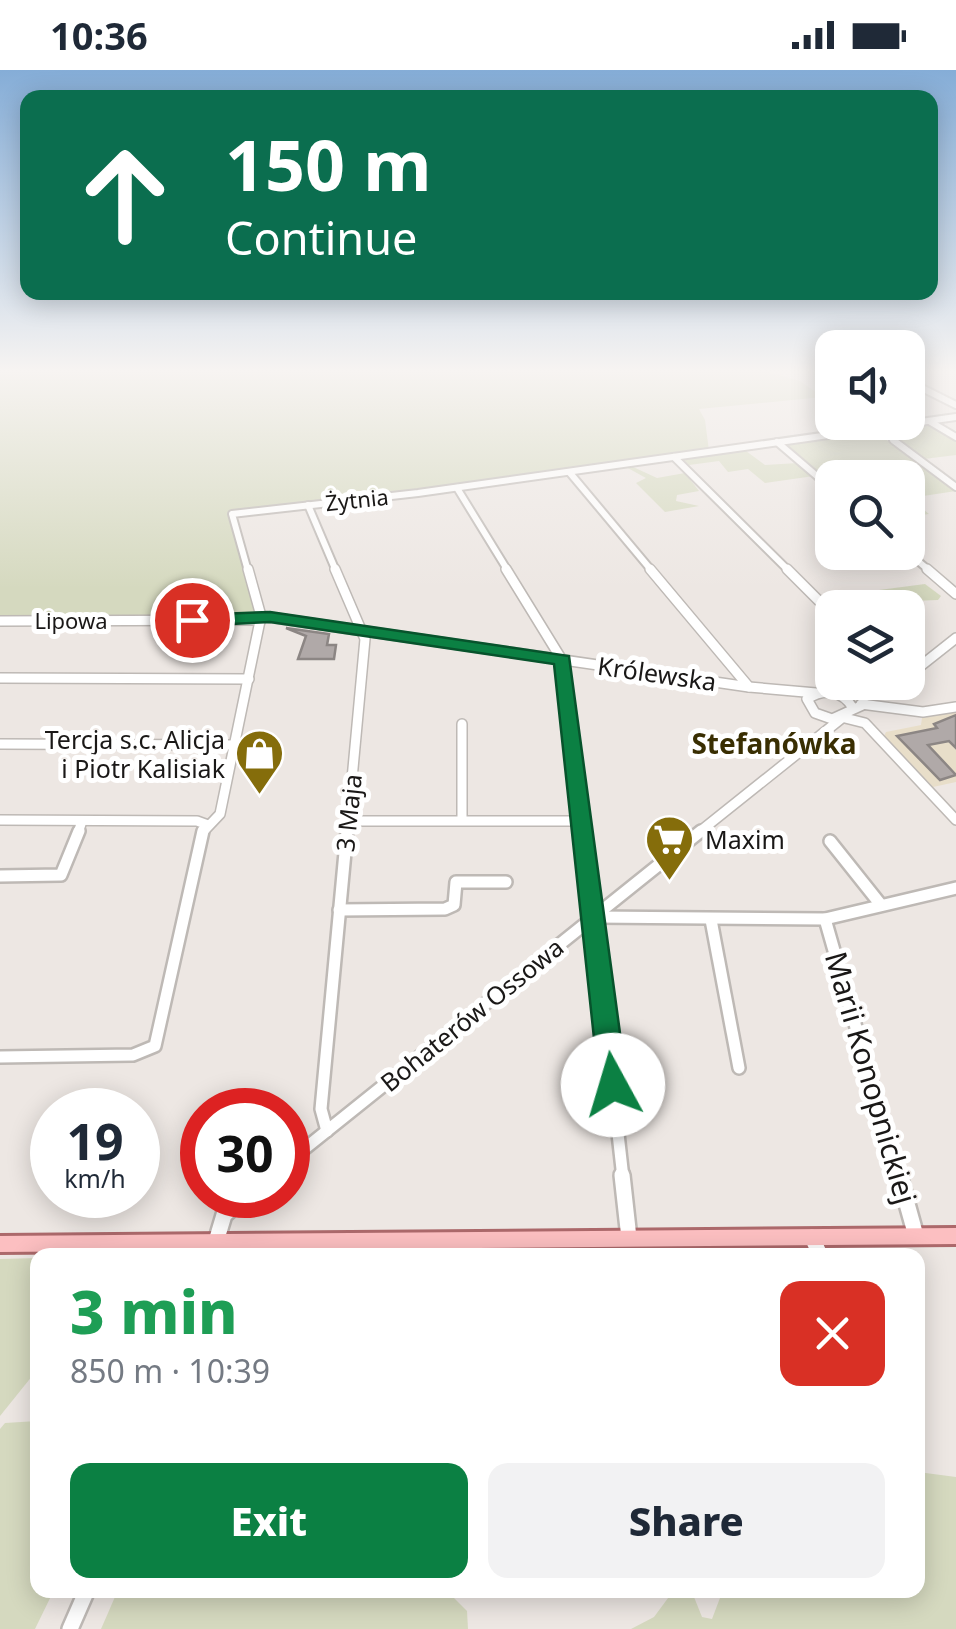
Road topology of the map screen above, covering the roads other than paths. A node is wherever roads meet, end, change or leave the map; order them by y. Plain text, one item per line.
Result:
1 (765, 444) edge
2 (779, 444) edge
3 (900, 444) edge
4 (674, 457) junction
5 (570, 472) junction
6 (815, 474) edge
7 (956, 487) edge
8 (457, 488) junction
9 (308, 506) junction
10 (925, 567) edge
11 (956, 594) edge
12 (815, 597) edge
13 (261, 618) junction
14 (0, 621) edge
15 (362, 630) junction
16 (956, 638) edge
17 (562, 660) junction
18 (925, 663) edge
19 (0, 678) edge
20 (249, 679) junction
21 (749, 687) junction
22 (779, 691) junction
23 (815, 693) edge
24 (815, 694) edge
25 (844, 700) edge
26 (852, 700) edge
27 (850, 703) junction
28 (807, 705) junction
29 (956, 707) edge
30 (818, 714) junction
31 (844, 718) junction
32 (462, 724) dead end
33 (822, 734) junction
34 (0, 744) edge
35 (235, 746) junction
36 (0, 820) edge
37 (348, 820) junction
38 (462, 820) junction
39 (956, 820) edge
40 (82, 821) junction
41 (582, 821) junction
42 (208, 825) junction
43 (830, 841) dead end
44 (0, 876) edge
45 (506, 882) dead end
46 (956, 888) edge
47 (881, 906) junction
48 (339, 910) junction
49 (595, 916) junction
50 (711, 920) junction
51 (825, 920) junction
52 (0, 1056) edge
53 (739, 1068) dead end
54 (326, 1130) junction
55 (310, 1143) edge
56 (223, 1218) edge
57 (916, 1236) junction
58 (956, 1236) edge
59 (812, 1237) junction
60 (629, 1238) junction
61 (0, 1244) edge
62 (214, 1248) edge
63 (817, 1248) edge
64 (84, 1598) edge
65 (70, 1629) edge

1 - 4 street, Żytnia
2 - 6 street
3 - 7 street
4 - 5 street, Żytnia
4 - 12 street
5 - 8 street, Żytnia
5 - 21 street
8 - 9 street, Żytnia
8 - 17 street
9 - 13 street, Żytnia
9 - 15 street, 3 Maja
10 - 11 street
13 - 14 street, Lipowa
13 - 15 street, Królewska
13 - 20 street
15 - 17 street, Królewska
15 - 37 street, 3 Maja
16 - 18 street
17 - 21 street, Królewska
17 - 41 street
19 - 20 street
20 - 35 street
21 - 22 street, Królewska
22 - 23 street, Królewska
22 - 28 street
24 - 28 street
25 - 27 street
26 - 27 street
27 - 29 street
27 - 31 street, Bohaterów Ossowa
28 - 30 street
30 - 31 street
30 - 33 street
31 - 33 street, Bohaterów Ossowa
31 - 39 street
32 - 38 street
33 - 49 street, Bohaterów Ossowa
34 - 35 street
35 - 42 street
36 - 40 street
37 - 38 street
37 - 48 street, 3 Maja
38 - 41 street
40 - 42 street
40 - 44 street
41 - 49 street
42 - 52 street
43 - 47 street
45 - 48 street
46 - 47 street
47 - 51 street
48 - 54 street, 3 Maja
49 - 50 street
49 - 54 street, Bohaterów Ossowa
49 - 60 street
50 - 51 street
50 - 53 street
51 - 57 street, Marii Konopnickiej
54 - 55 street, Bohaterów Ossowa
56 - 62 street
57 - 58 main road
57 - 59 main road
59 - 60 main road
59 - 63 street
60 - 62 main road
61 - 62 main road
64 - 65 street

